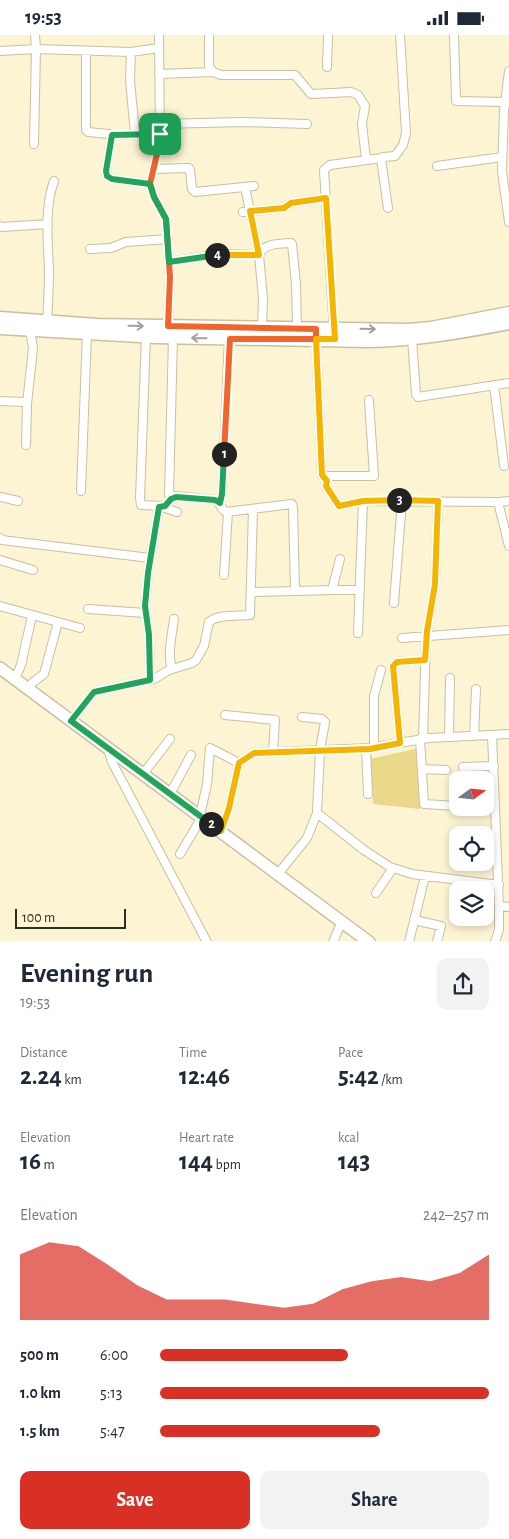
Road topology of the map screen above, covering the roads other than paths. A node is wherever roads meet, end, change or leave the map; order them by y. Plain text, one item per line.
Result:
1 (35, 35) edge
2 (159, 35) edge
3 (209, 35) edge
4 (328, 35) edge
5 (400, 35) edge
6 (454, 35) edge
7 (159, 48) junction
8 (36, 49) junction
9 (0, 51) edge
10 (86, 51) junction
11 (131, 52) junction
12 (327, 67) dead end
13 (509, 71) edge
14 (213, 72) junction
15 (159, 73) junction
16 (505, 102) junction
17 (160, 124) junction
18 (307, 124) dead end
19 (135, 134) junction
20 (160, 134) junction
21 (112, 135) junction
22 (34, 144) dead end
23 (502, 157) junction
24 (382, 158) junction
25 (366, 159) junction
26 (437, 166) dead end
27 (154, 169) junction
28 (54, 181) dead end
29 (150, 184) junction
30 (254, 186) dead end
31 (506, 186) edge
32 (246, 192) dead end
33 (326, 198) junction
34 (388, 208) dead end
35 (246, 212) junction
36 (509, 222) edge
37 (48, 223) junction
38 (0, 226) edge
39 (168, 239) junction
40 (90, 249) dead end
41 (259, 255) junction
42 (169, 262) junction
43 (509, 313) edge
44 (0, 318) edge
45 (48, 322) junction
46 (509, 323) edge
47 (0, 328) edge
48 (262, 328) junction
49 (297, 328) junction
50 (30, 330) junction
51 (170, 332) junction
52 (87, 333) junction
53 (316, 334) junction
54 (334, 334) junction
55 (146, 336) junction
56 (230, 339) junction
57 (412, 339) junction
58 (509, 383) edge
59 (494, 385) junction
60 (369, 400) dead end
61 (0, 401) edge
62 (27, 404) junction
63 (26, 445) dead end
64 (504, 466) dead end
65 (322, 476) junction
66 (81, 491) dead end
67 (0, 497) edge
68 (171, 499) junction
69 (402, 500) junction
70 (18, 501) dead end
71 (363, 501) junction
72 (438, 501) junction
73 (509, 501) edge
74 (498, 502) junction
75 (220, 503) junction
76 (160, 507) junction
77 (253, 509) junction
78 (177, 512) dead end
79 (228, 512) junction
80 (0, 537) edge
81 (509, 546) edge
82 (150, 558) junction
83 (340, 559) dead end
84 (0, 560) edge
85 (33, 570) dead end
86 (224, 575) dead end
87 (332, 590) junction
88 (360, 590) junction
89 (295, 591) junction
90 (252, 592) junction
91 (394, 603) dead end
92 (0, 606) edge
93 (88, 609) dead end
94 (145, 613) junction
95 (32, 615) junction
96 (174, 619) dead end
97 (58, 622) junction
98 (80, 628) dead end
99 (509, 631) edge
100 (358, 633) dead end
101 (426, 637) junction
102 (402, 638) dead end
103 (425, 660) junction
104 (0, 668) edge
105 (172, 669) junction
106 (381, 670) dead end
107 (450, 678) dead end
108 (15, 679) junction
109 (150, 680) junction
110 (28, 689) junction
111 (476, 689) dead end
112 (225, 715) dead end
113 (302, 717) dead end
114 (71, 721) junction
115 (509, 734) edge
116 (474, 735) junction
117 (492, 735) junction
118 (449, 737) junction
119 (170, 739) dead end
120 (422, 739) junction
121 (400, 743) junction
122 (107, 747) junction
123 (370, 748) junction
124 (320, 750) junction
125 (273, 752) junction
126 (191, 755) dead end
127 (239, 763) junction
128 (494, 766) junction
129 (463, 767) dead end
130 (422, 769) junction
131 (446, 770) dead end
132 (143, 774) junction
133 (170, 793) junction
134 (368, 794) dead end
135 (449, 805) edge
136 (495, 807) joint
137 (317, 813) junction
138 (201, 817) junction
139 (221, 831) junction
140 (180, 854) dead end
141 (393, 868) junction
142 (278, 873) junction
143 (425, 876) junction
144 (499, 885) junction
145 (376, 893) dead end
146 (499, 906) junction
147 (509, 907) edge
148 (414, 920) junction
149 (342, 921) junction
150 (207, 941) edge
151 (333, 941) edge
152 (369, 941) edge
153 (409, 941) edge
154 (437, 941) edge
155 (495, 941) edge

1 - 8 street
2 - 7 street
3 - 14 street
4 - 12 street
5 - 24 street
6 - 16 street
7 - 11 street
7 - 15 street
8 - 9 street
8 - 10 street
8 - 22 street
10 - 11 street
10 - 21 street
11 - 19 street
13 - 16 street
14 - 15 street
14 - 25 street
15 - 17 street
16 - 23 street
17 - 18 street
17 - 20 street
19 - 20 street
19 - 21 street
20 - 27 street
21 - 29 street
23 - 26 street
23 - 31 street
24 - 25 street
24 - 34 street
25 - 33 street
27 - 29 street
27 - 30 street
28 - 37 street
29 - 39 street
31 - 36 street
32 - 35 street
33 - 35 street
33 - 54 street
35 - 41 street
37 - 38 street
37 - 45 street
39 - 40 street
39 - 42 street
41 - 42 street
41 - 48 street
41 - 49 street
42 - 51 street
54 -> 43 main road
44 - 45 main road
45 -> 51 main road
46 - 57 main road
47 - 50 main road
48 - 49 main road
48 - 51 main road
49 - 53 main road
50 - 52 main road
50 - 62 street
51 - 55 main road
56 -> 51 main road
51 - 68 street
52 - 55 main road
52 - 66 street
53 - 54 main road
53 - 56 main road
53 - 65 street
54 - 57 main road
55 - 76 street
56 - 75 street
57 - 59 street
58 - 59 street
59 - 64 street
60 - 65 street
61 - 62 street
62 - 63 street
65 - 71 street
67 - 70 street
68 - 75 street
68 - 76 street
69 - 71 street
69 - 72 street
69 - 91 street
71 - 88 street
72 - 74 street
72 - 101 street
73 - 74 street
74 - 81 street
75 - 79 street
76 - 78 street
76 - 82 street
77 - 79 street
77 - 89 street
77 - 90 street
79 - 86 street
80 - 82 street
82 - 94 street
83 - 87 street
84 - 85 street
87 - 88 street
87 - 89 street
88 - 100 street
89 - 90 street
90 - 105 street
92 - 95 street
93 - 94 street
94 - 109 street
95 - 97 street
95 - 108 street
96 - 105 street
97 - 98 street
97 - 110 street
99 - 101 street
101 - 102 street
101 - 103 street
103 - 120 street
103 - 121 street
104 - 108 main road
105 - 109 street
106 - 123 street
107 - 118 street
108 - 110 main road
109 - 114 street
110 - 114 main road
111 - 116 street
112 - 125 street
113 - 124 street
114 - 122 main road
115 - 117 street
116 - 117 street
116 - 118 street
117 - 128 street
118 - 120 street
119 - 132 street
120 - 121 street
120 - 130 street
121 - 123 street
122 - 132 main road
122 - 150 street
123 - 124 street
123 - 134 street
124 - 125 street
124 - 137 street
125 - 127 street
126 - 133 street
127 - 138 street
127 - 139 street
128 - 129 street
128 - 136 street
130 - 131 street
130 - 135 street
132 - 133 main road
133 - 138 main road
136 - 144 street
137 - 141 street
137 - 142 street
138 - 139 main road
138 - 140 street
139 - 142 main road
141 - 143 street
141 - 145 street
142 - 149 main road
143 - 144 street
143 - 148 street
144 - 146 street
146 - 147 street
146 - 155 street
148 - 153 street
148 - 154 street
149 - 151 street
149 - 152 main road

